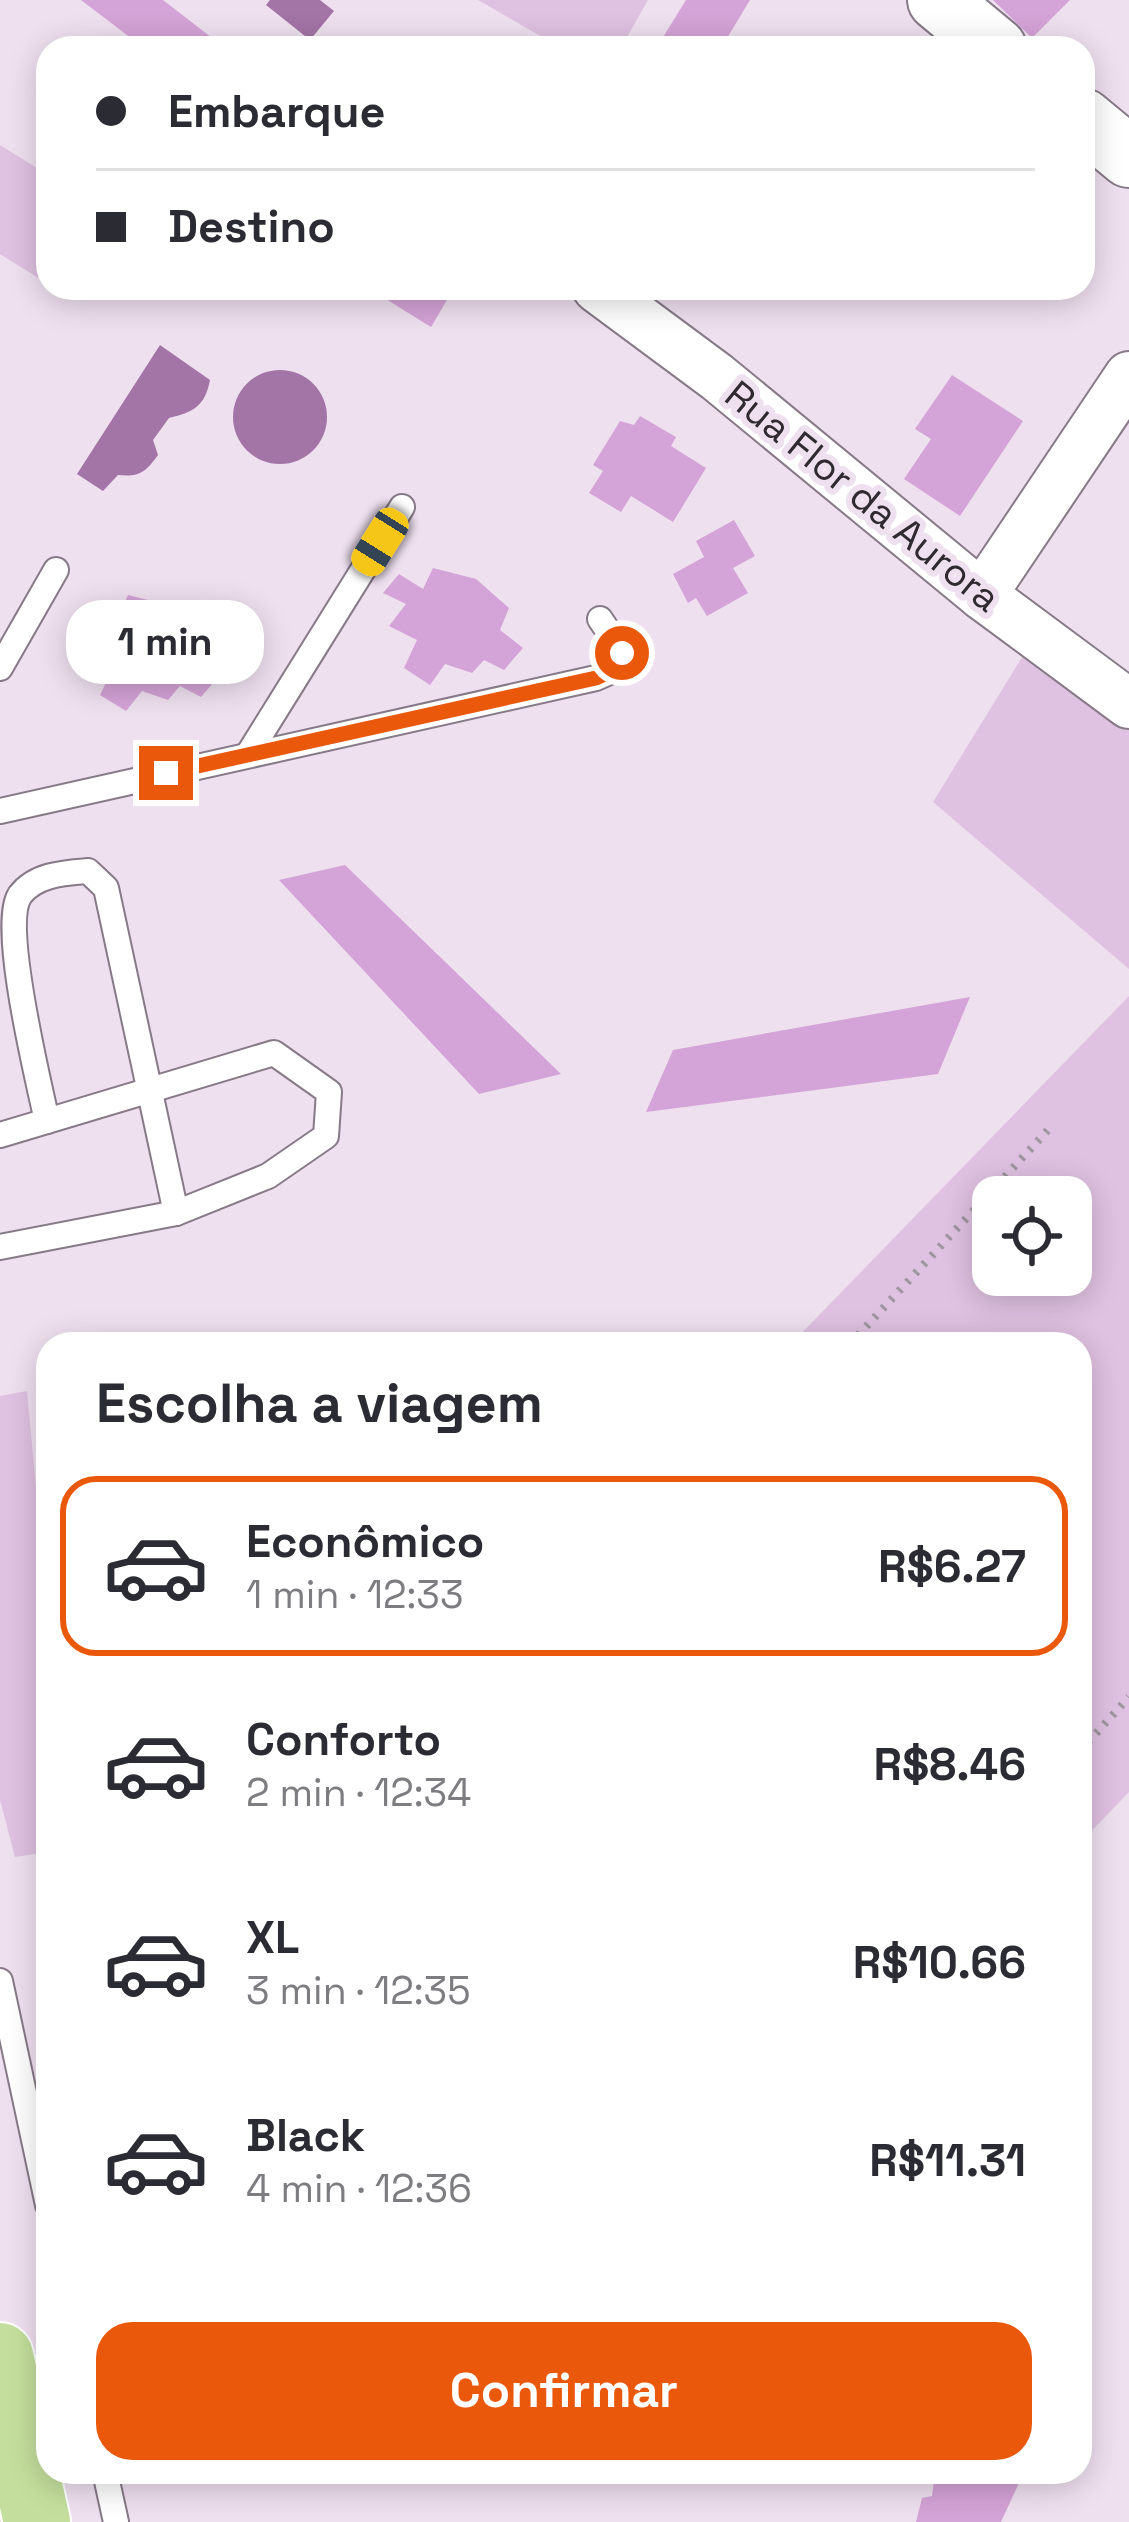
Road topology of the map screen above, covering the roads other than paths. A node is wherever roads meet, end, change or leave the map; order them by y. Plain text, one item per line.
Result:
1 (938, 0) edge
2 (982, 36) edge
3 (1095, 129) edge
4 (1129, 158) edge
5 (613, 300) edge
6 (1129, 376) edge
7 (402, 507) dead end
8 (56, 570) dead end
9 (982, 595) junction
10 (600, 619) dead end
11 (0, 668) edge
12 (1129, 704) edge
13 (249, 753) junction
14 (0, 812) edge
15 (149, 1091) junction
16 (46, 1121) junction
17 (0, 1135) edge
18 (176, 1213) junction
19 (0, 1247) edge
20 (0, 1981) edge
21 (36, 2149) edge
22 (0, 2356) edge
23 (108, 2484) edge
24 (38, 2522) edge
25 (116, 2522) edge

1 - 2 street
3 - 4 street
5 - 9 street, Rua Flor da Aurora
6 - 9 street
7 - 13 lane
8 - 11 lane
9 - 12 street, Rua Flor da Aurora
10 - 13 lane
13 - 14 lane
15 - 16 lane
15 - 16 lane
15 - 18 lane
15 - 18 lane
16 - 17 lane
18 - 19 lane
20 - 21 lane
22 - 24 main road
23 - 25 lane

